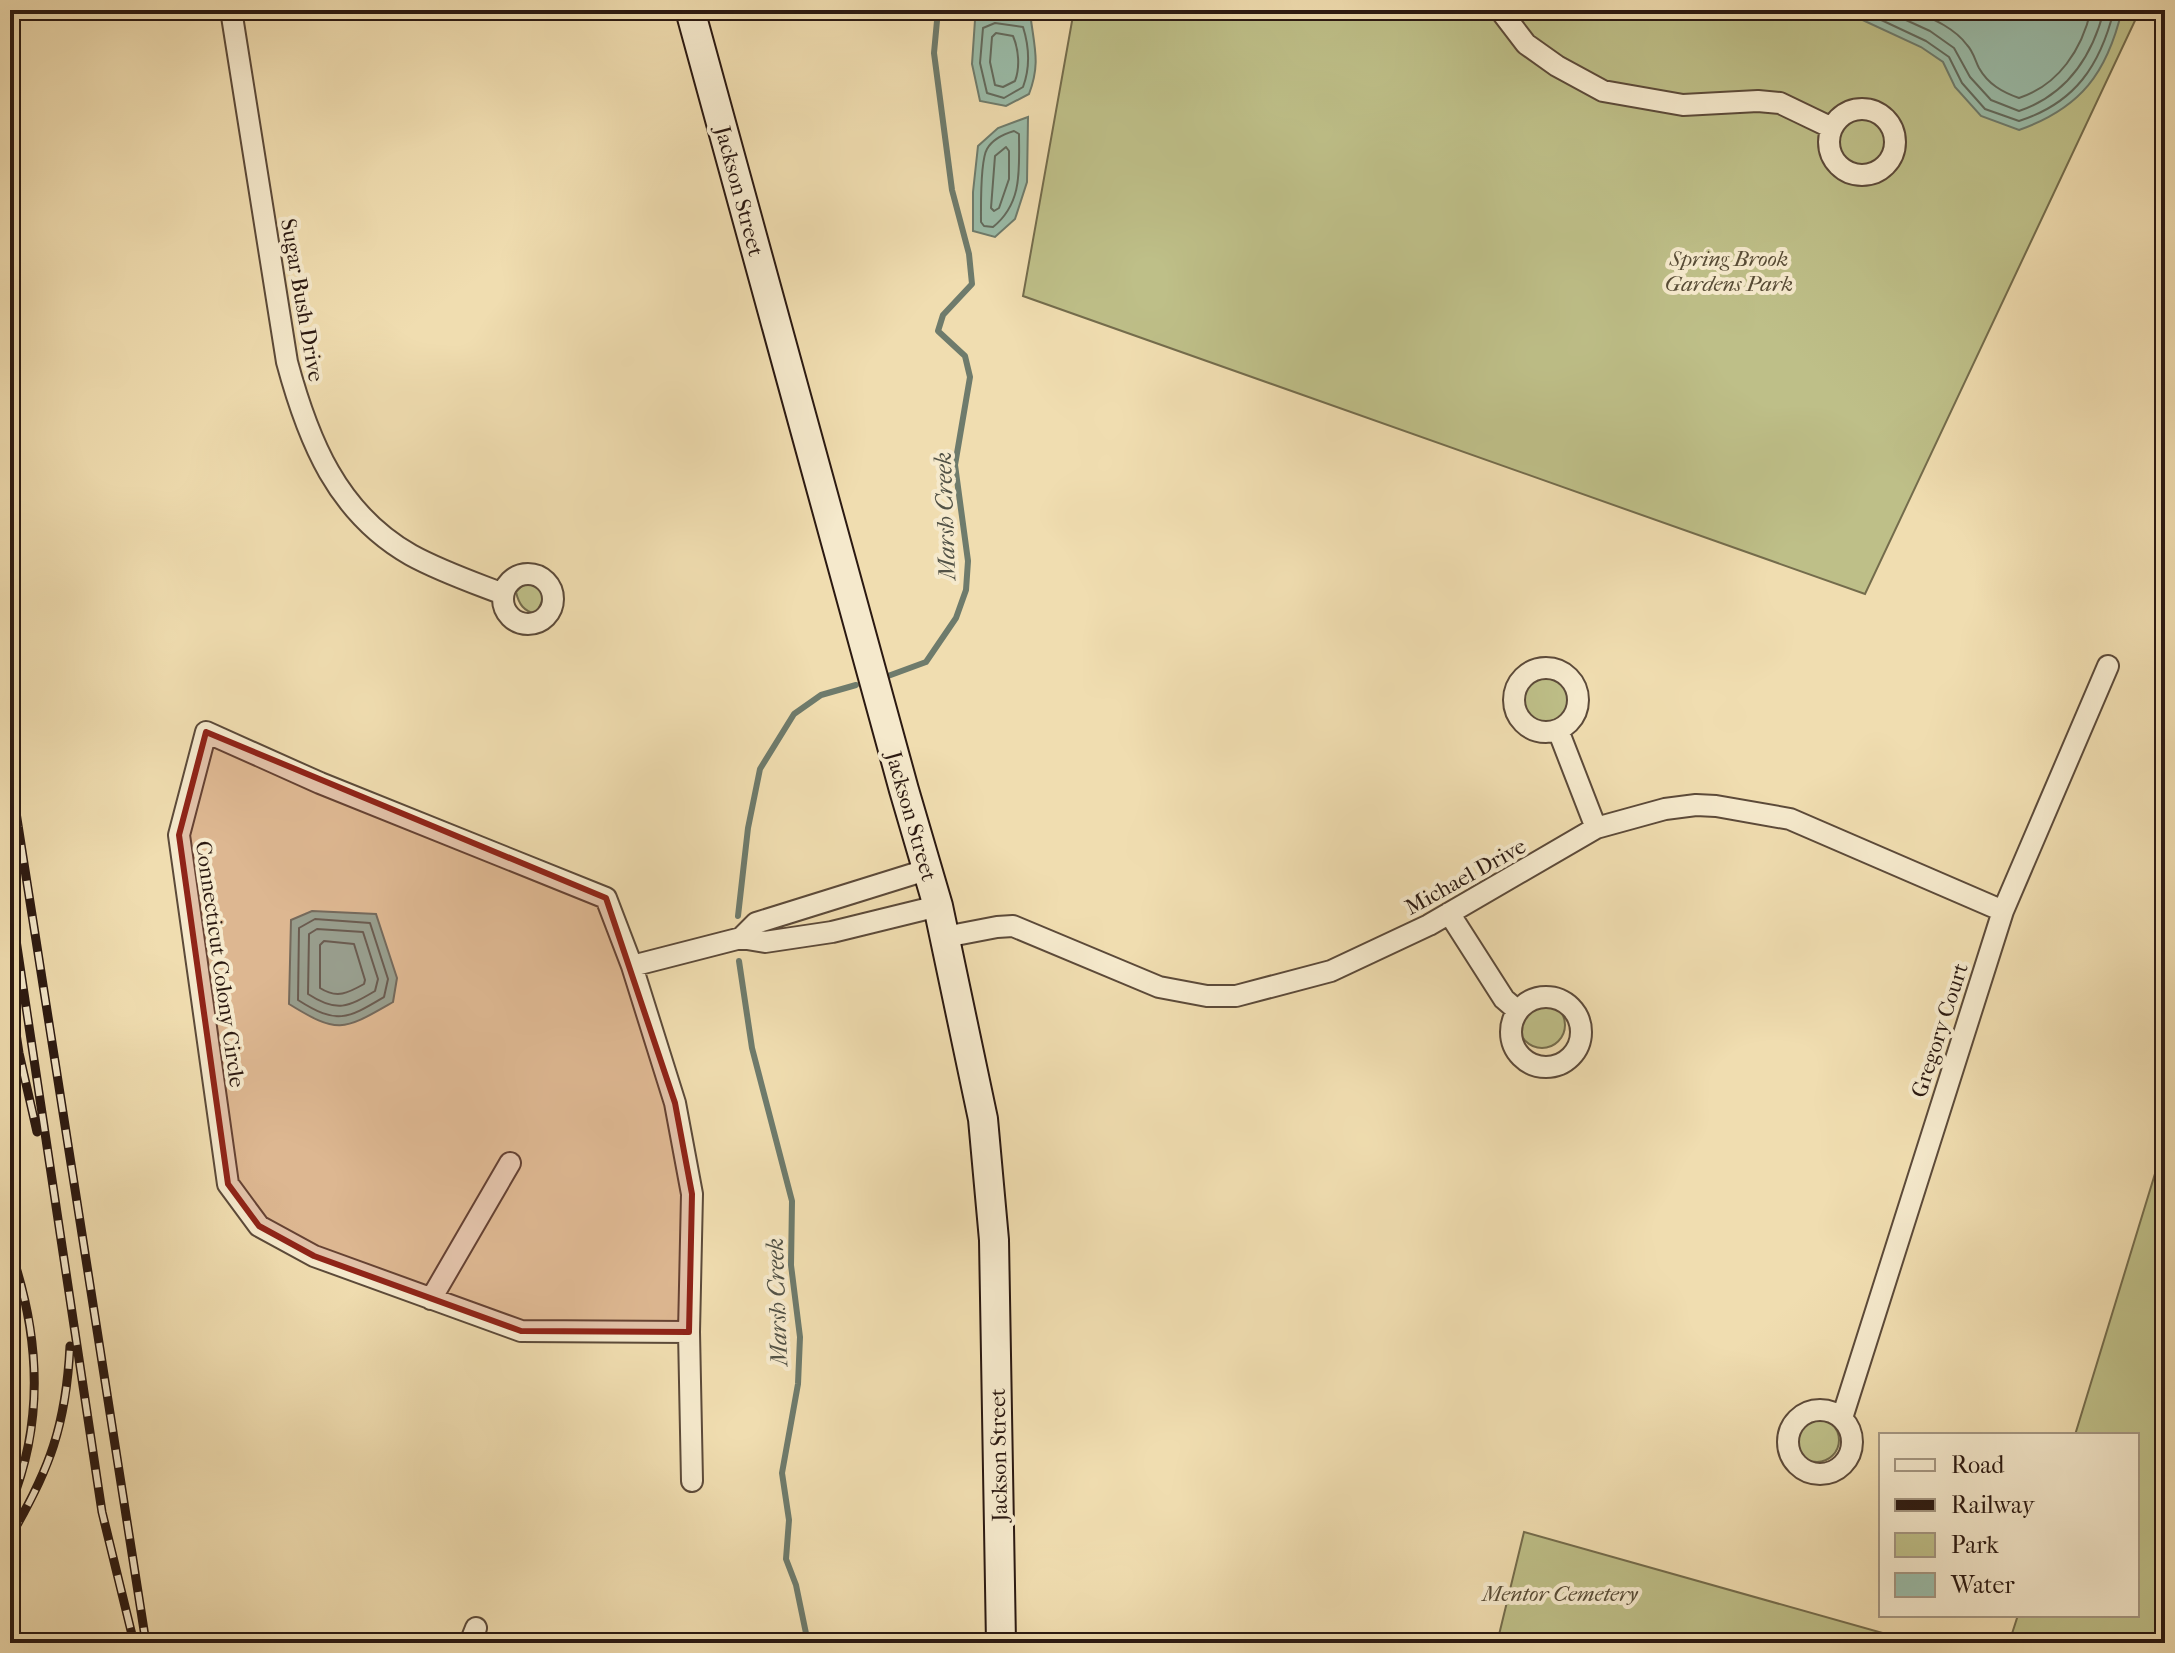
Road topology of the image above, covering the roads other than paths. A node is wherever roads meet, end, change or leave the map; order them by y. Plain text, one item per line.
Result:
1 (231, 10) edge
2 (690, 10) edge
3 (1500, 10) edge
4 (1832, 128) dead end
5 (503, 594) dead end
6 (2108, 666) dead end
7 (1558, 730) dead end
8 (1596, 828) junction
9 (926, 870) junction
10 (938, 906) junction
11 (2003, 911) junction
12 (1449, 913) junction
13 (945, 937) junction
14 (741, 938) junction
15 (632, 966) junction
16 (1518, 1011) dead end
17 (510, 1163) dead end
18 (431, 1299) junction
19 (689, 1332) junction
20 (1842, 1418) dead end
21 (692, 1481) dead end
22 (1001, 1643) edge

1 - 5 street, Sugar Bush Drive
2 - 9 street, Jackson Street
3 - 4 street
6 - 11 street, Gregory Court
7 - 8 street
8 - 11 street, Michael Drive
8 - 12 street, Michael Drive
9 - 10 street, Jackson Street
9 - 14 street
10 - 13 street, Jackson Street
10 - 14 street
11 - 20 street, Gregory Court
12 - 13 street, Michael Drive
12 - 16 street
13 - 22 street, Jackson Street
14 - 15 street
15 - 18 street, Connecticut Colony Circle
15 - 19 street, Connecticut Colony Circle
17 - 18 street
18 - 19 street, Connecticut Colony Circle
19 - 21 street, Connecticut Colony Circle

